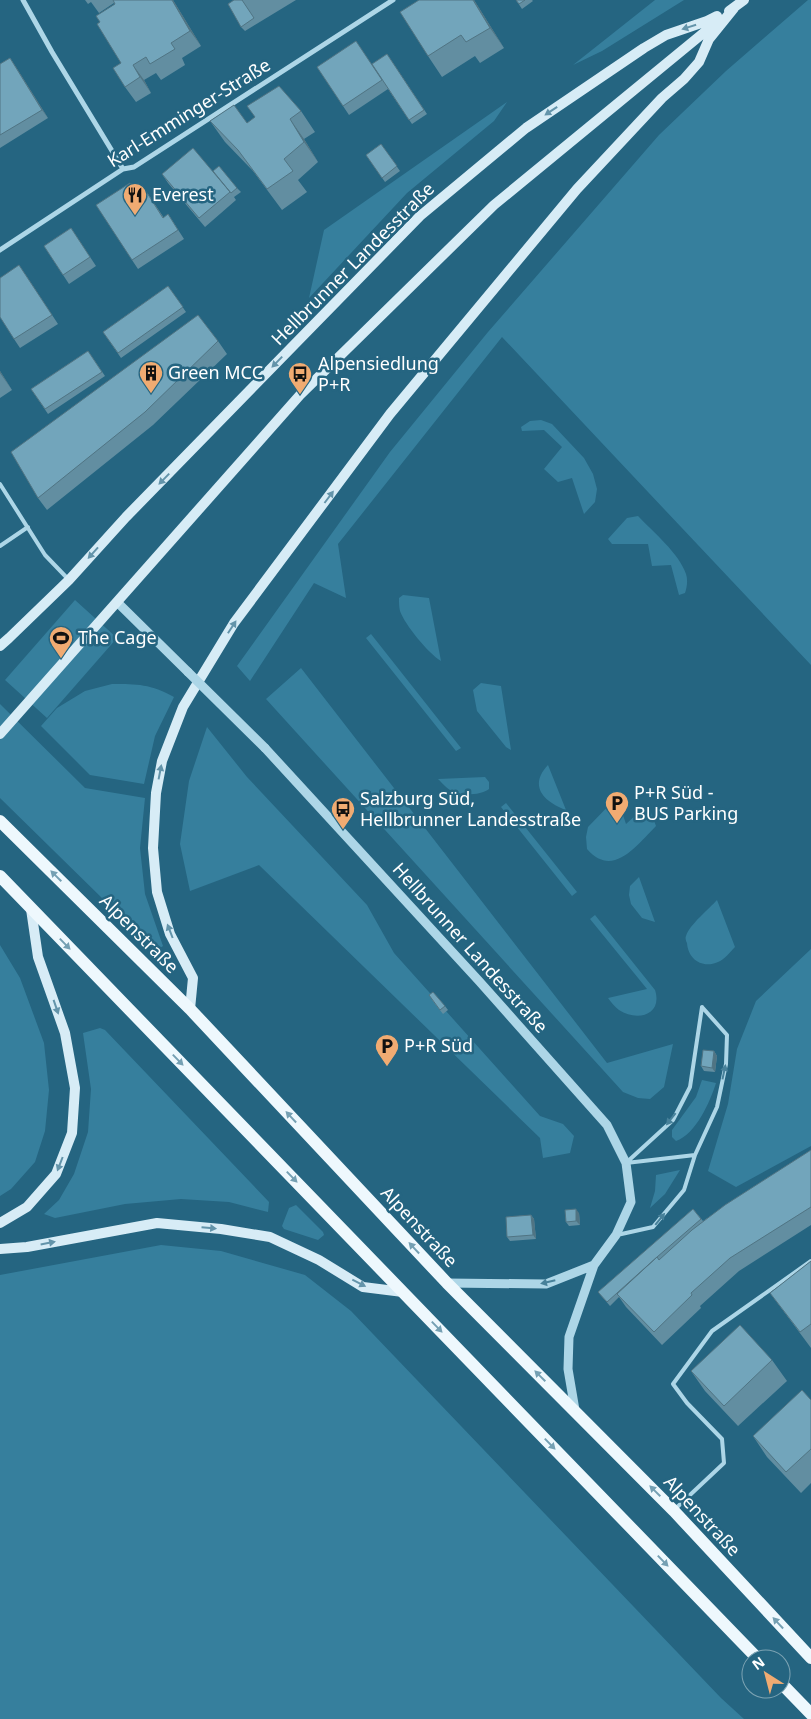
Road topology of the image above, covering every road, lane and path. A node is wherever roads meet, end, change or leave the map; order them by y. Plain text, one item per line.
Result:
1 (22, 0) edge
2 (394, 0) edge
3 (744, 0) edge
4 (734, 8) junction
5 (124, 169) junction
6 (0, 250) edge
7 (0, 484) edge
8 (28, 527) junction
9 (0, 546) edge
10 (69, 580) junction
11 (117, 602) junction
12 (0, 646) edge
13 (0, 734) edge
14 (0, 821) edge
15 (0, 876) edge
16 (31, 909) junction
17 (190, 1010) junction
18 (695, 1155) junction
19 (626, 1163) junction
20 (0, 1223) edge
21 (616, 1235) junction
22 (0, 1249) edge
23 (811, 1261) edge
24 (594, 1265) junction
25 (447, 1284) junction
26 (403, 1292) junction
27 (575, 1410) junction
28 (674, 1510) junction
29 (748, 1649) edge
30 (811, 1658) edge
31 (791, 1693) edge
32 (811, 1714) edge

1 - 5 street
2 - 5 street, Karl-Emminger-Straße
3 - 4 main road, Hellbrunner Landesstraße
4 -> 10 main road, Hellbrunner Landesstraße
4 - 11 main road, Hellbrunner Landesstraße
17 -> 4 main road, Hellbrunner Landesstraße
5 - 6 street, Karl-Emminger-Straße
7 - 8 lane
8 - 9 lane
8 - 10 lane
10 - 12 main road, Hellbrunner Landesstraße
11 - 13 main road, Hellbrunner Landesstraße
11 - 19 street, Hellbrunner Landesstraße, bridge
17 -> 14 main road, Alpenstraße
15 - 16 main road
16 -> 20 main road
16 -> 26 main road
25 -> 17 main road, Alpenstraße
18 - 19 lane
18 -> 19 lane
21 -> 18 lane
19 - 21 street, Hellbrunner Landesstraße
21 - 24 street, Hellbrunner Landesstraße
22 -> 26 main road
23 - 28 lane
24 -> 25 street
24 - 27 street, Hellbrunner Landesstraße
27 -> 25 main road, Alpenstraße
26 -> 29 main road
28 -> 27 main road, Alpenstraße
30 -> 28 main road, Alpenstraße
31 - 32 main road

